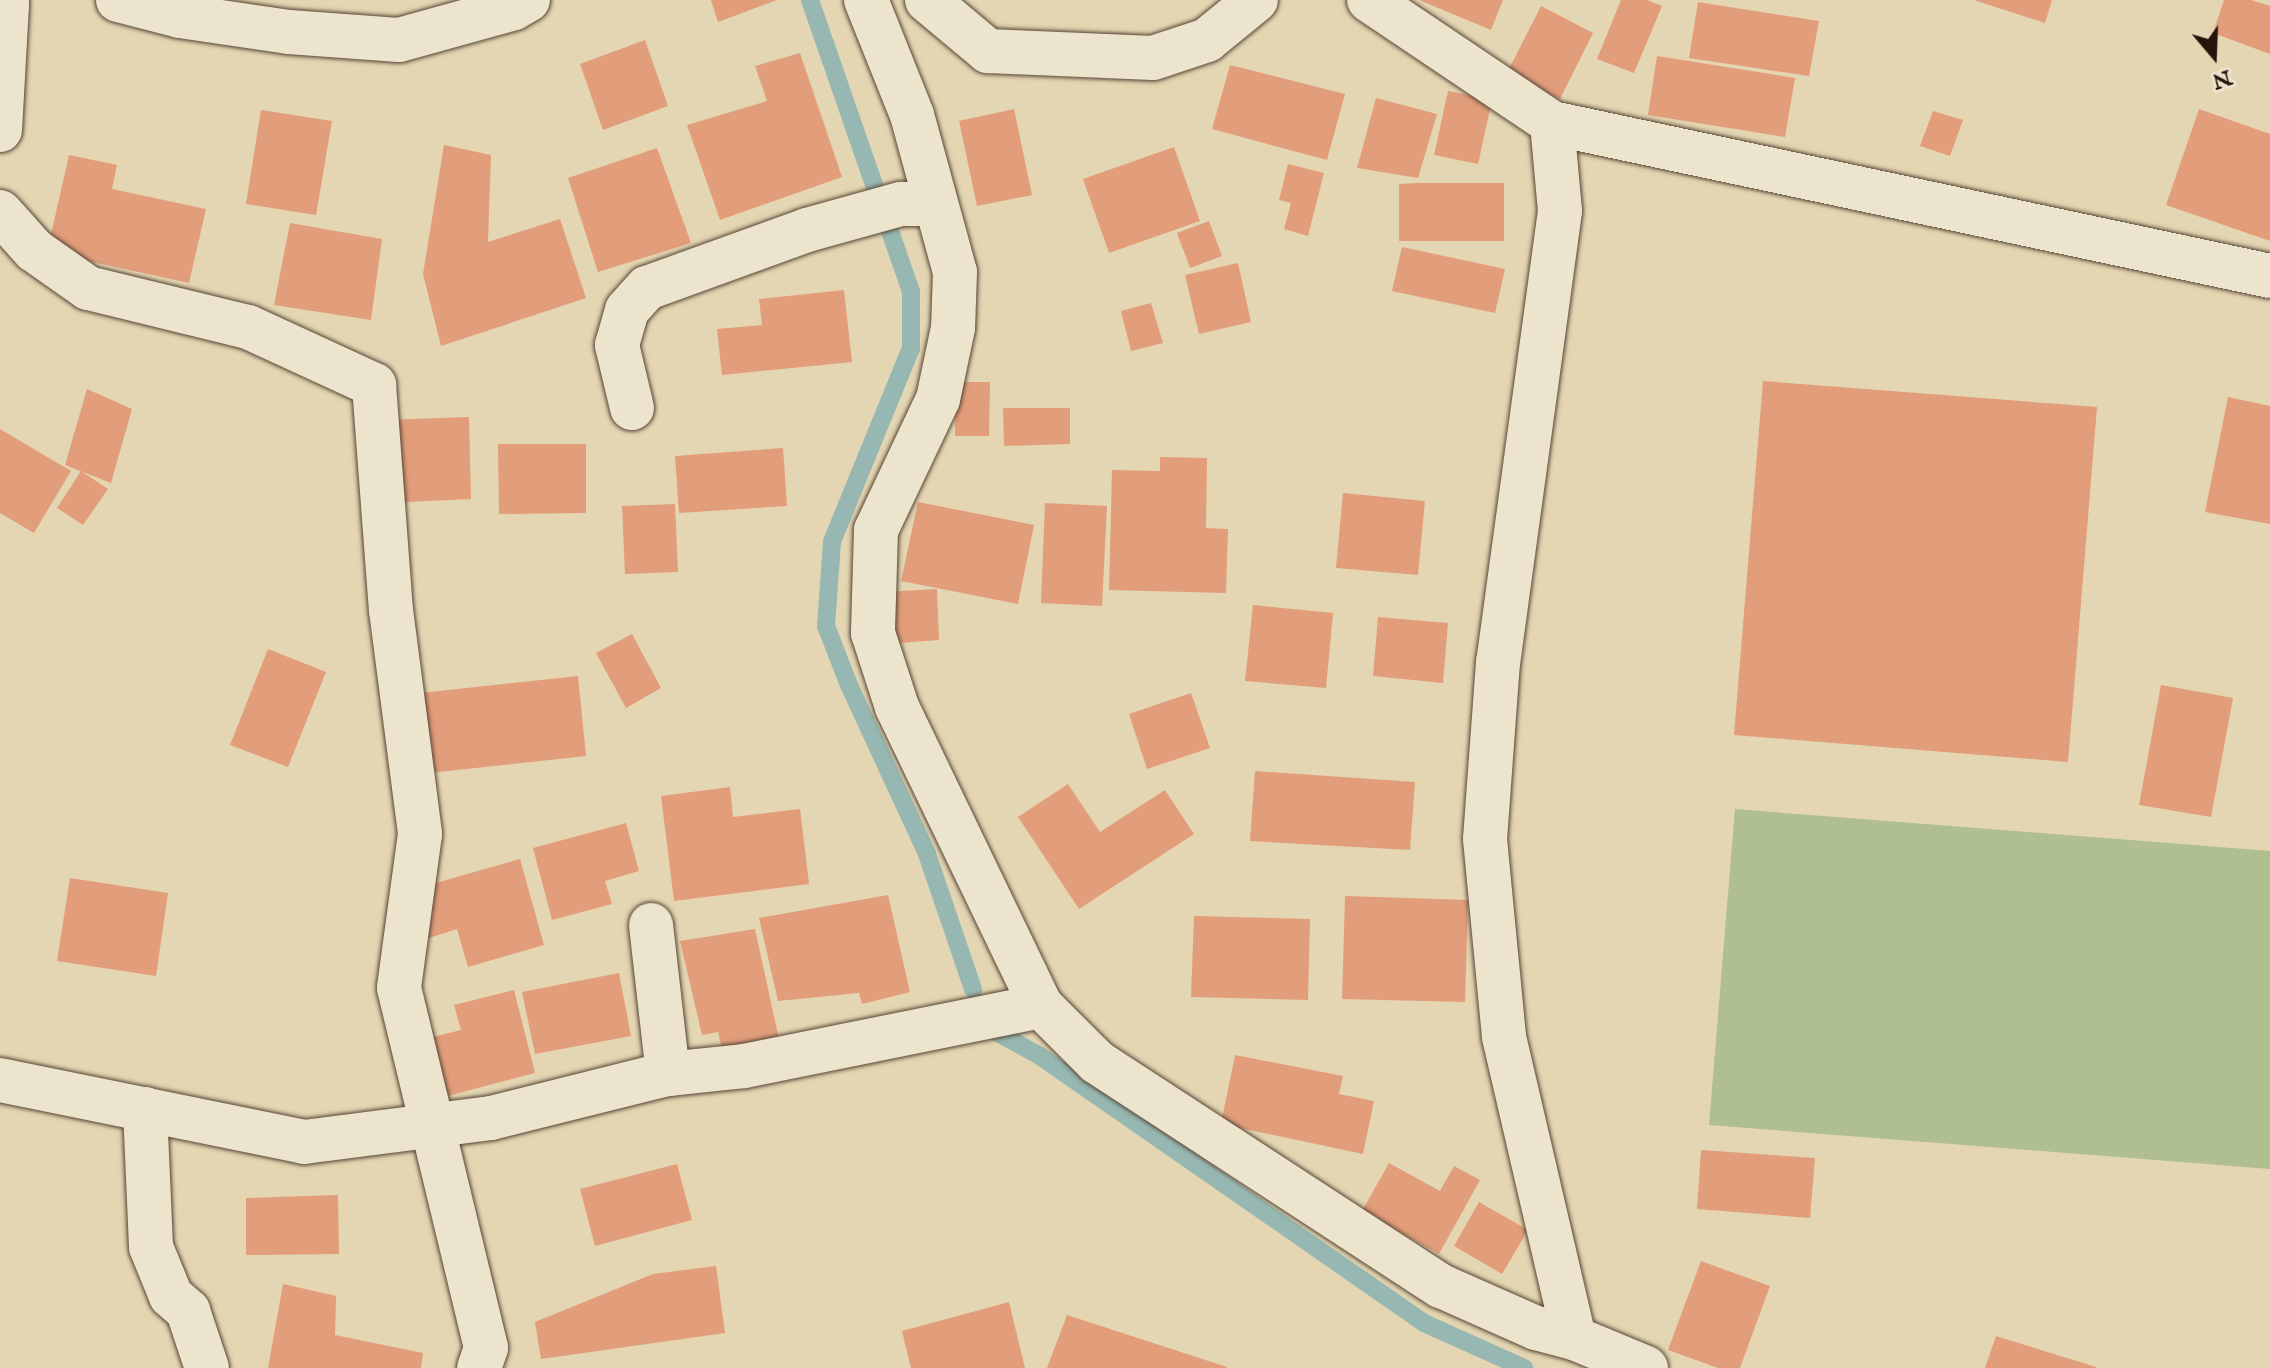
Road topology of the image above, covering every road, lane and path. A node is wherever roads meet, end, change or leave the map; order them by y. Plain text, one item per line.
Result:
1 (118, 0) edge
2 (528, 0) edge
3 (866, 0) edge
4 (927, 0) edge
5 (1256, 0) edge
6 (1369, 0) edge
7 (11, 1) edge
8 (1552, 123) junction
9 (0, 130) edge
10 (918, 204) junction
11 (0, 212) edge
12 (2270, 276) edge
13 (632, 408) dead end
14 (651, 925) dead end
15 (1041, 1006) junction
16 (668, 1074) junction
17 (0, 1080) edge
18 (145, 1109) junction
19 (431, 1126) junction
20 (1574, 1338) junction
21 (207, 1368) edge
22 (479, 1368) edge
23 (1646, 1368) edge

1 - 2 street
3 - 10 street
4 - 5 street
6 - 8 street
7 - 9 street
8 - 12 street
8 - 20 street
10 - 13 street
10 - 15 street
11 - 19 street
14 - 16 street
15 - 16 street
15 - 20 street
16 - 19 street
17 - 18 street
18 - 19 street
18 - 21 street
19 - 22 street
20 - 23 street

